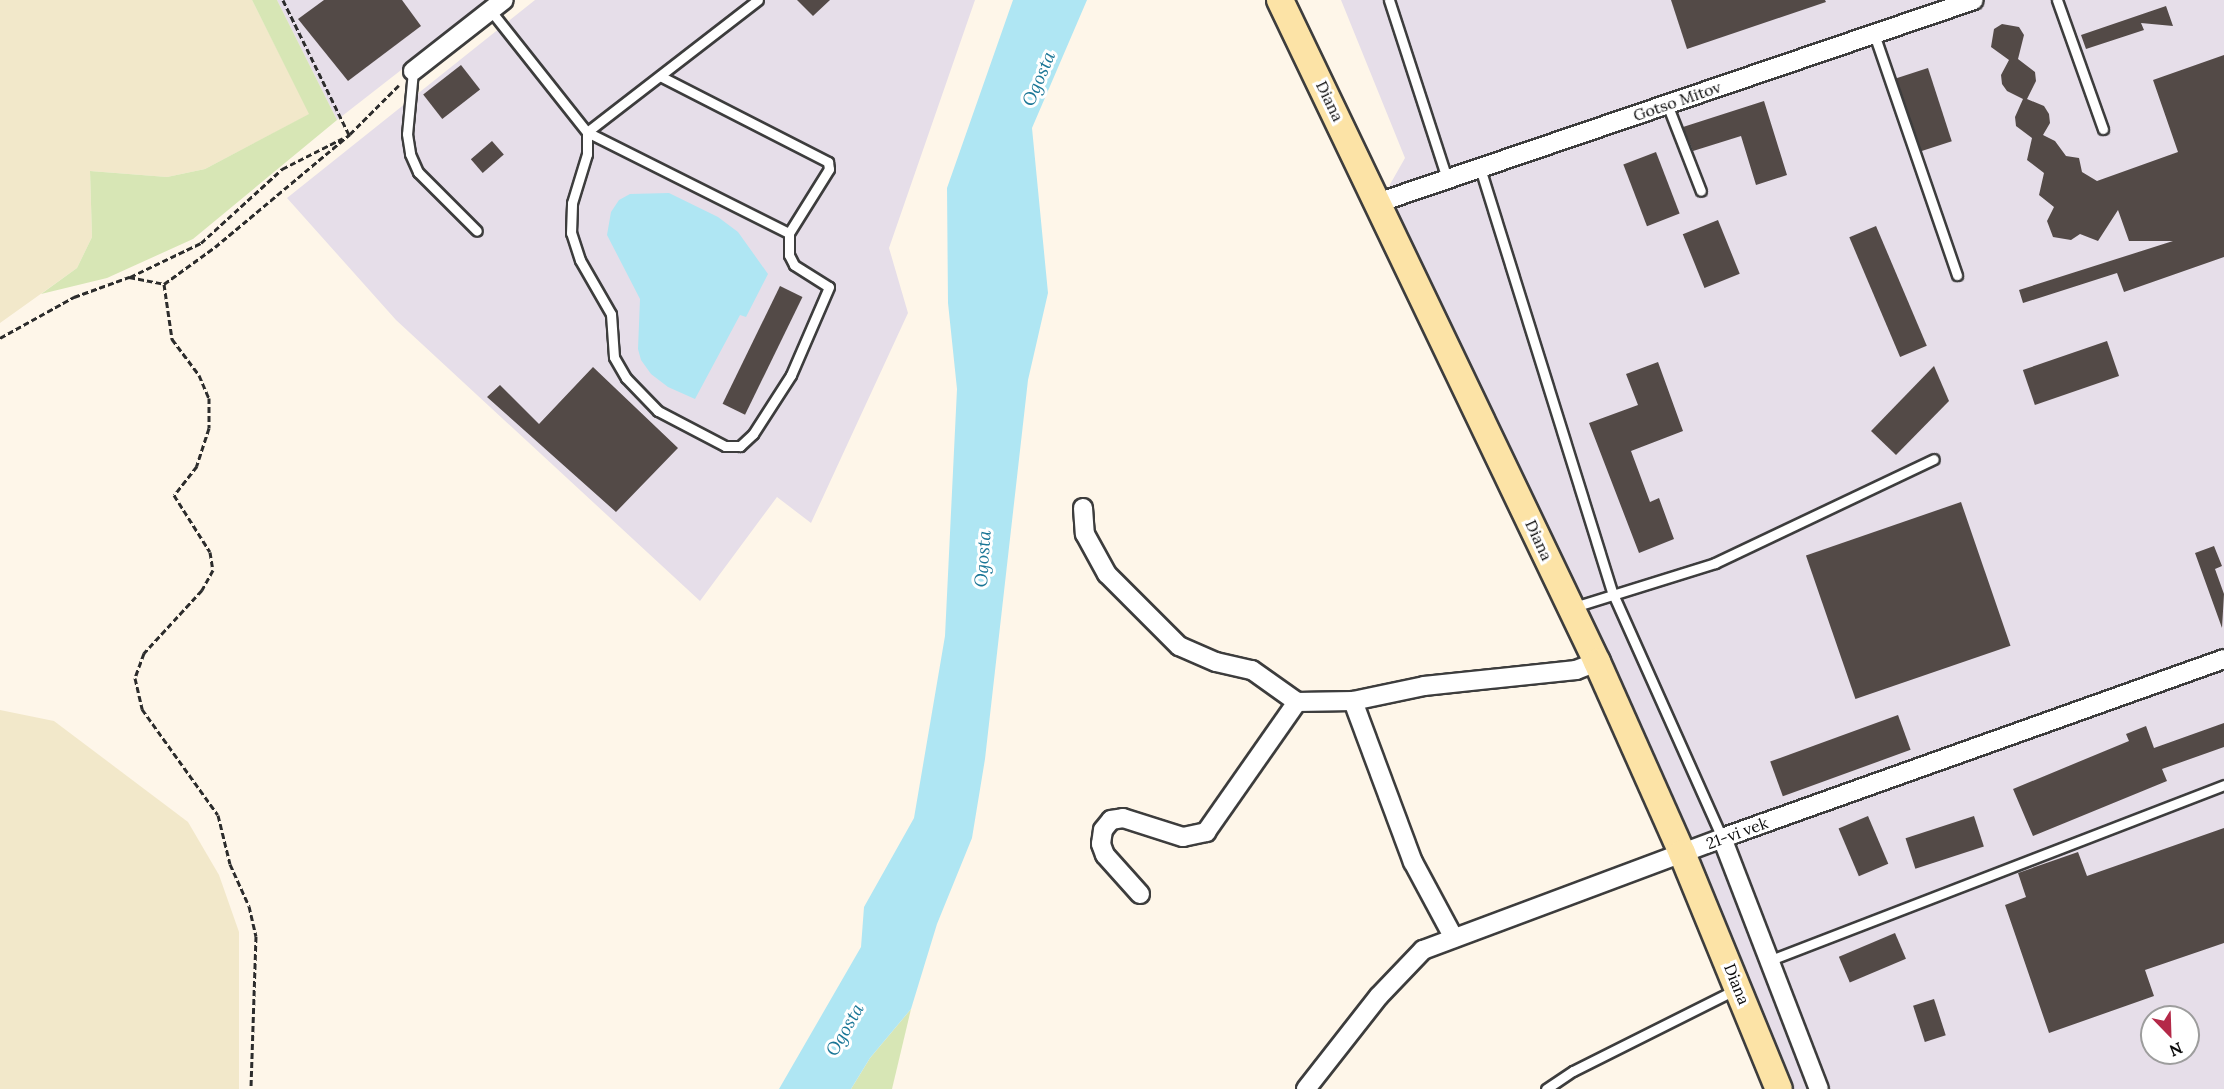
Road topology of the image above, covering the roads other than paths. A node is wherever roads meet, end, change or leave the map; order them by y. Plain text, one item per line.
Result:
1 (758, 0) edge
2 (1389, 0) edge
3 (1974, 0) edge
4 (2057, 0) edge
5 (1281, 2) edge
6 (498, 5) edge
7 (1874, 34) junction
8 (413, 70) joint
9 (660, 76) junction
10 (1667, 104) junction
11 (2103, 129) dead end
12 (587, 132) junction
13 (1479, 168) junction
14 (1447, 179) junction
15 (1701, 191) dead end
16 (1380, 202) junction
17 (477, 231) dead end
18 (789, 233) junction
19 (1958, 275) dead end
20 (1934, 459) dead end
21 (1083, 508) dead end
22 (1614, 594) junction
23 (1571, 608) junction
24 (2224, 659) edge
25 (1597, 662) junction
26 (1353, 701) junction
27 (1297, 702) junction
28 (2224, 785) edge
29 (1722, 838) junction
30 (1682, 853) junction
31 (1140, 894) dead end
32 (1454, 938) junction
33 (1768, 961) junction
34 (1739, 987) junction
35 (1306, 1089) edge
36 (1546, 1089) edge
37 (1779, 1089) edge
38 (1819, 1089) edge

1 - 9 lane
2 - 14 lane
3 - 7 street, Gotso Mitov
4 - 11 lane
5 - 16 main road, Diana
6 - 8 street
6 - 12 lane
7 - 10 street, Gotso Mitov
7 - 19 lane
8 - 17 lane
9 - 12 lane
9 - 18 lane
10 - 13 street, Gotso Mitov
10 - 15 lane
12 - 18 lane
12 - 18 lane
13 - 14 street, Gotso Mitov
13 - 22 lane
14 - 16 street, Gotso Mitov
16 - 23 main road, Diana
20 - 22 lane
21 - 27 street
22 - 23 lane
22 - 29 lane
23 - 25 main road, Diana
24 - 29 street, 21-vi vek
25 - 26 street
25 - 30 main road, Diana
26 - 27 street
26 - 32 street
27 - 31 street
28 - 33 lane
29 - 30 street, 21-vi vek
29 - 33 street
30 - 32 street, 21-vi vek
30 - 34 main road, Diana
32 - 35 street, 21-vi vek
33 - 38 street
34 - 36 lane
34 - 37 main road, Diana

